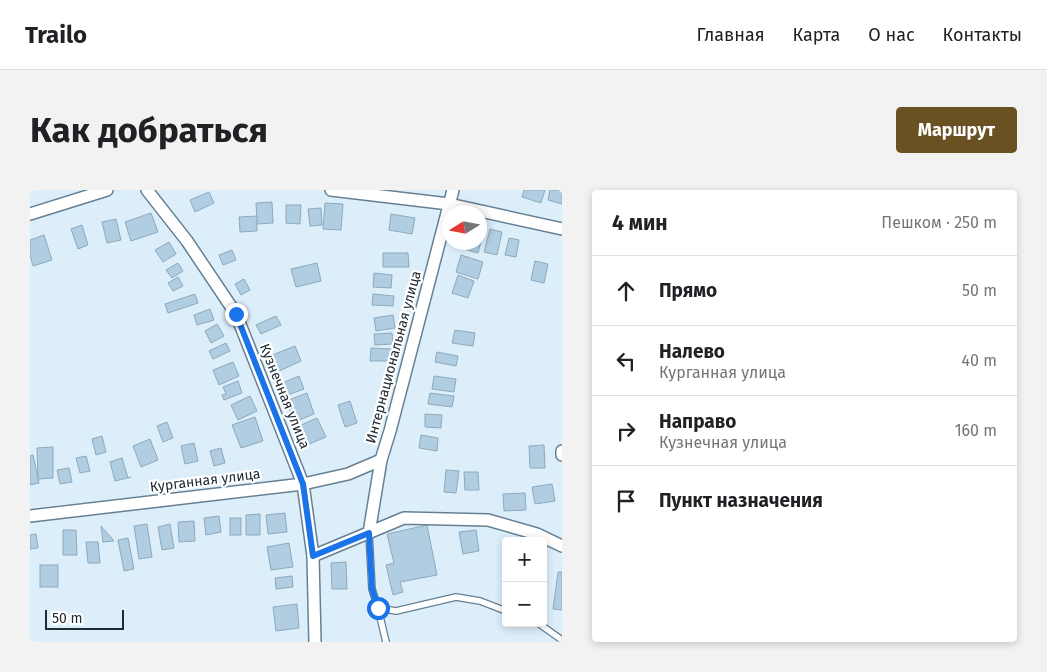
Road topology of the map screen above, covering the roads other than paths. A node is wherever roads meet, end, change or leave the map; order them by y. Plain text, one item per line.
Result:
1 (107, 190) edge
2 (147, 190) edge
3 (331, 190) edge
4 (452, 190) edge
5 (449, 204) junction
6 (30, 214) edge
7 (562, 229) edge
8 (381, 460) junction
9 (303, 484) junction
10 (30, 516) edge
11 (369, 533) junction
12 (562, 546) edge
13 (313, 556) junction
14 (378, 608) junction
15 (502, 609) edge
16 (544, 627) edge
17 (562, 640) edge
18 (315, 642) edge
19 (386, 642) edge

1 - 6 street
2 - 9 street, Кузнечная улица
3 - 5 street
4 - 5 street, Интернациональная улица
5 - 7 street
5 - 8 street, Интернациональная улица
8 - 9 street, Курганная улица
8 - 11 street, Интернациональная улица
9 - 10 street, Курганная улица
9 - 13 street, Кузнечная улица
11 - 12 street
11 - 13 street
11 - 14 lane
13 - 18 street, Кузнечная улица
14 - 15 lane
14 - 19 lane
16 - 17 lane

